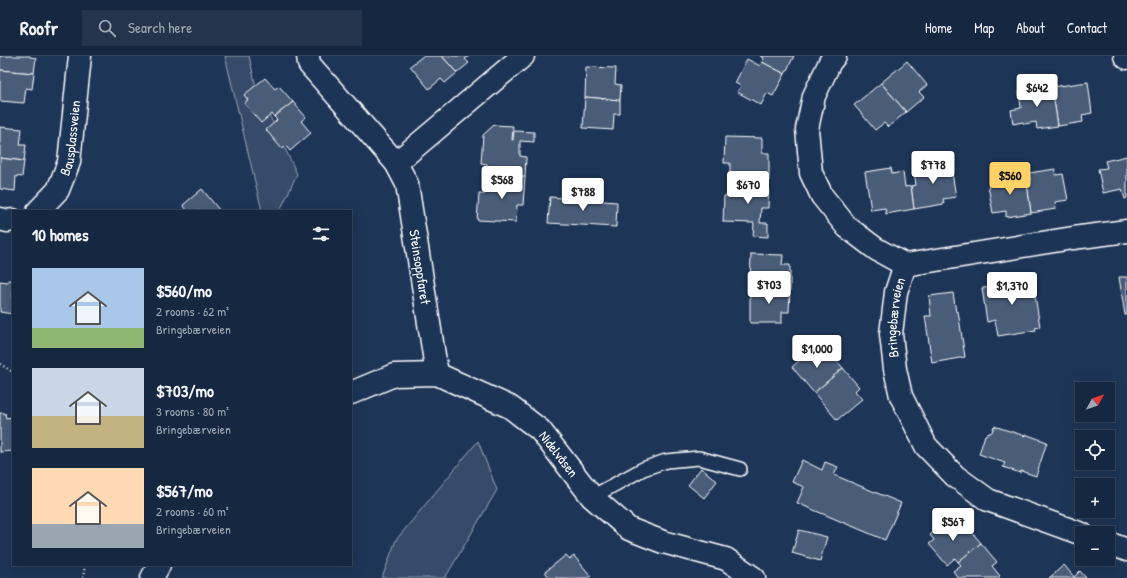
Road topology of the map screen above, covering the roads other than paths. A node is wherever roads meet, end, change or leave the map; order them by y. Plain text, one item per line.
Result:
1 (80, 56) edge
2 (308, 56) edge
3 (523, 56) edge
4 (835, 56) edge
5 (1125, 56) edge
6 (1127, 58) edge
7 (396, 163) junction
8 (39, 210) edge
9 (0, 219) edge
10 (12, 220) edge
11 (1127, 231) edge
12 (905, 265) junction
13 (437, 374) junction
14 (352, 393) edge
15 (740, 469) dead end
16 (592, 497) junction
17 (1075, 531) edge
18 (1115, 546) edge
19 (1127, 550) edge
20 (158, 566) edge
21 (152, 578) edge
22 (754, 578) edge

1 - 8 street, Bausplassveien
2 - 7 street, Steinsoppfaret
3 - 7 street
4 - 12 street, Bringebærveien
5 - 6 street
7 - 13 street, Steinsoppfaret
9 - 10 street
11 - 12 street, Bringebærveien
12 - 17 street, Bringebærveien
13 - 14 street, Nidelvåsen
13 - 16 street, Nidelvåsen
15 - 16 lane
16 - 22 street, Nidelvåsen
18 - 19 street
20 - 21 street

